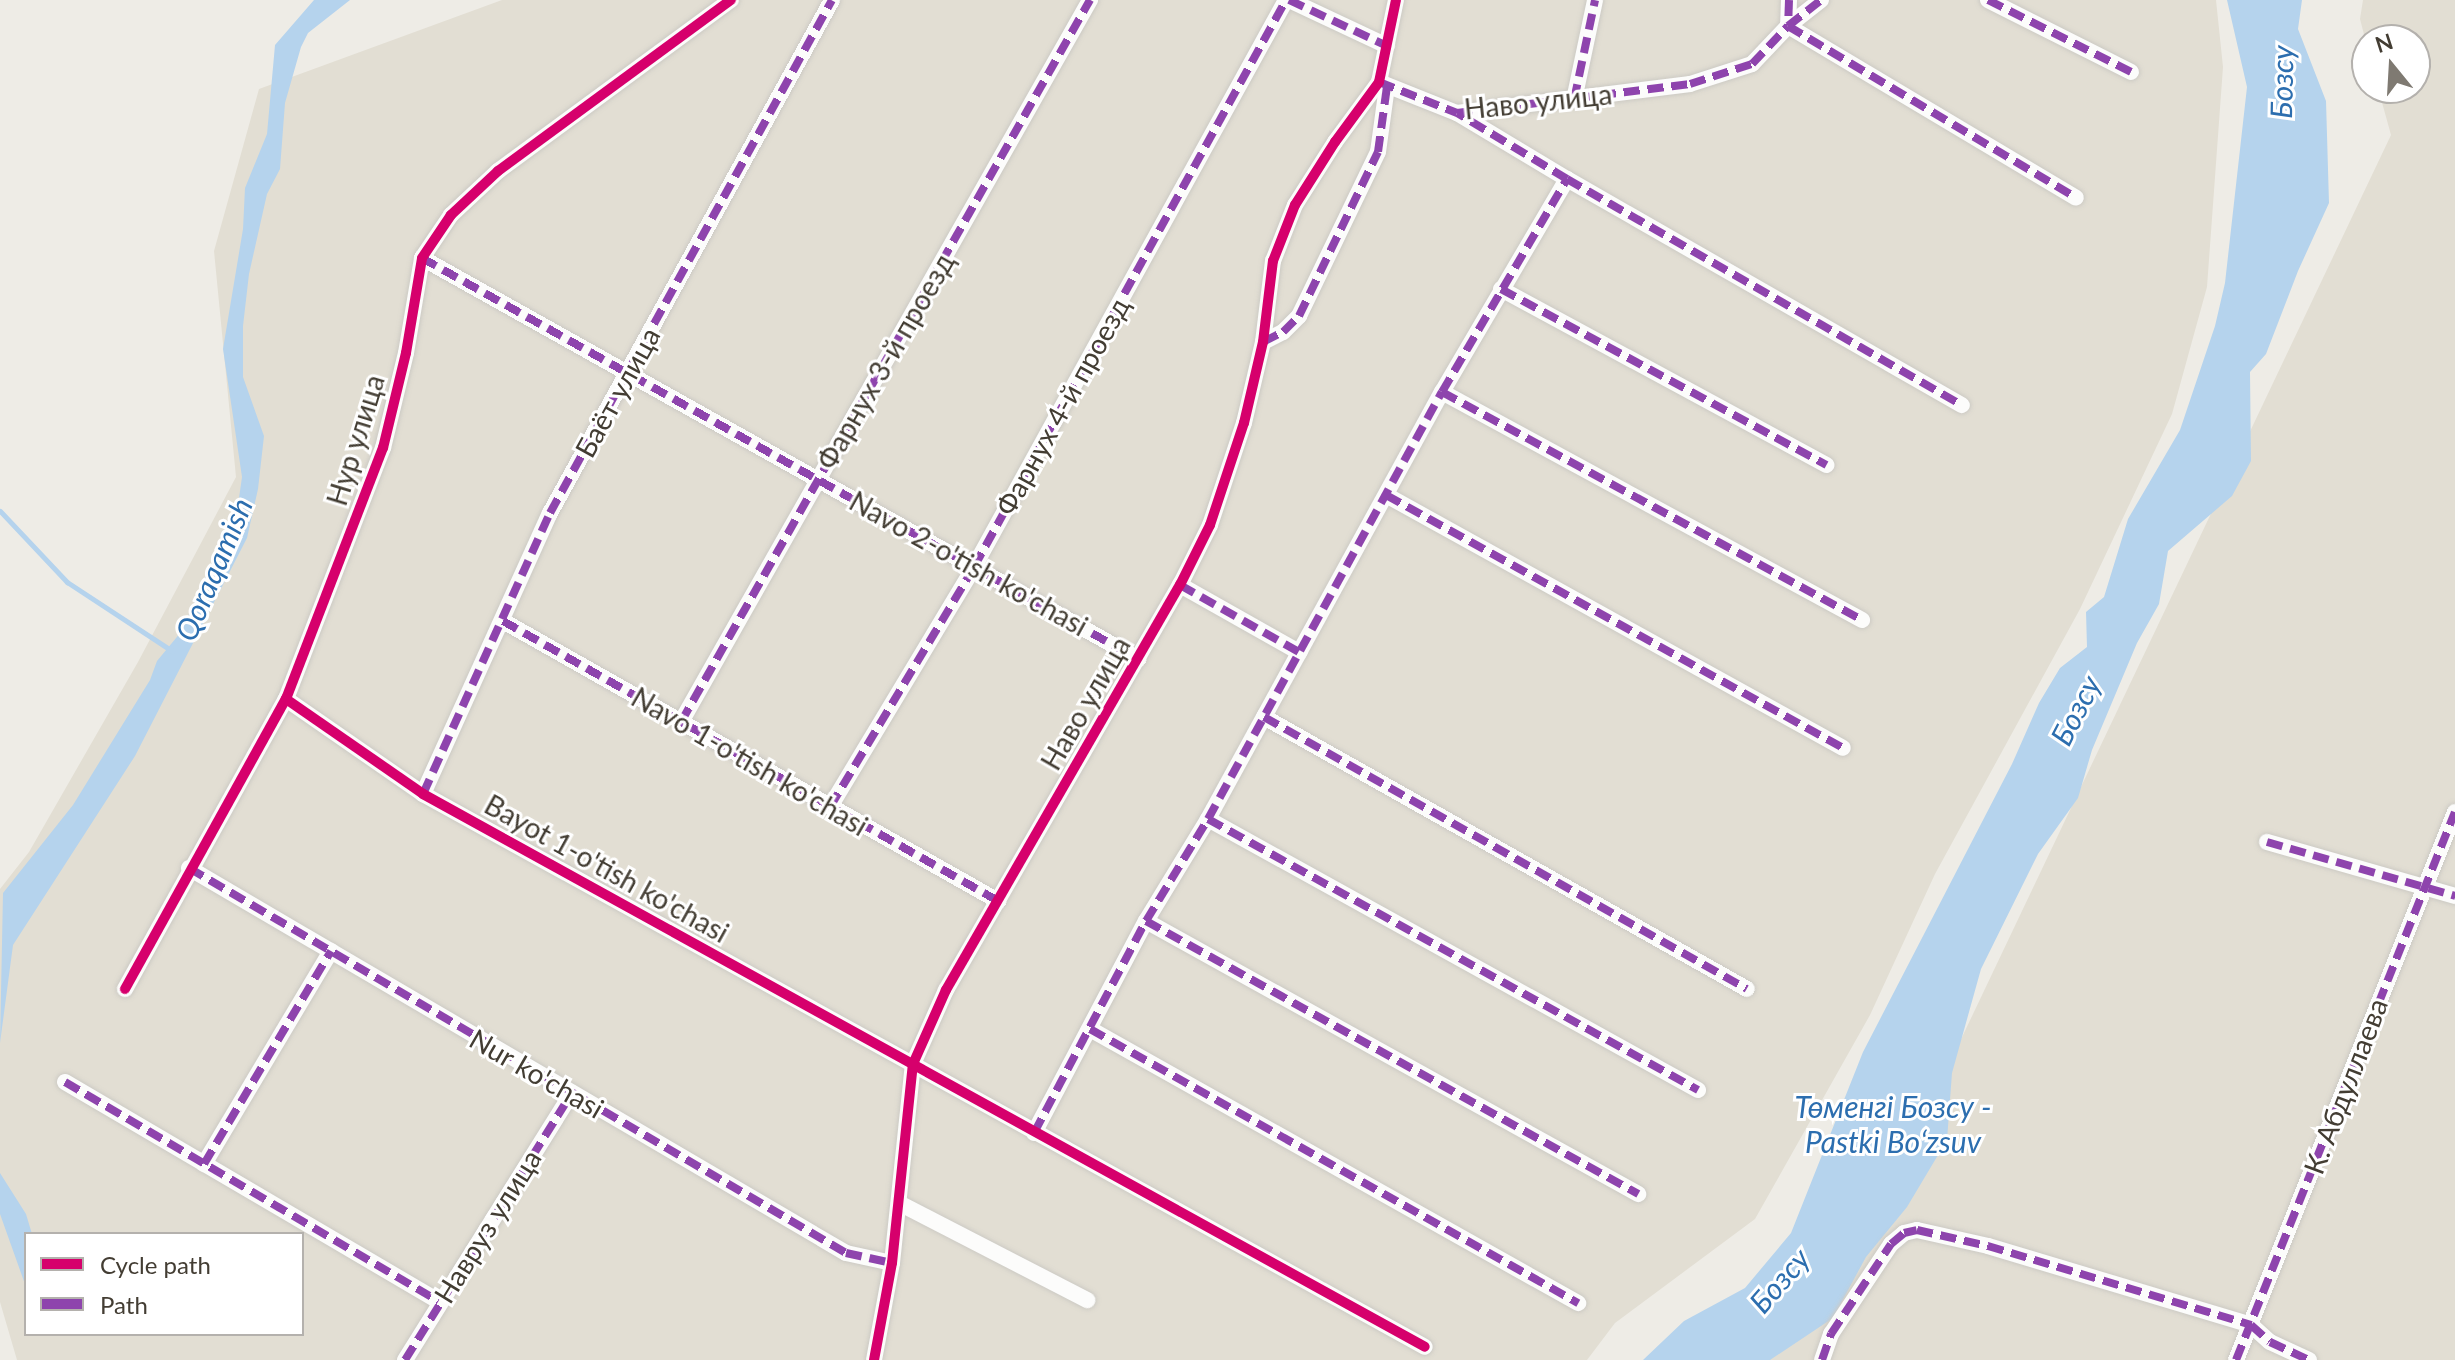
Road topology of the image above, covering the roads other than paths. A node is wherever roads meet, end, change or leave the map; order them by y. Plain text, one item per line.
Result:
1 (731, 0) edge
2 (832, 0) edge
3 (1090, 0) edge
4 (1287, 0) edge
5 (1396, 0) edge
6 (1595, 0) edge
7 (1789, 0) edge
8 (1821, 0) edge
9 (1988, 0) edge
10 (1788, 26) junction
11 (1387, 46) junction
12 (2131, 72) dead end
13 (1383, 84) junction
14 (1574, 100) junction
15 (1457, 113) junction
16 (1567, 179) junction
17 (2076, 198) dead end
18 (422, 258) junction
19 (1501, 289) junction
20 (1263, 342) junction
21 (628, 370) junction
22 (1442, 392) junction
23 (1962, 405) dead end
24 (1827, 465) dead end
25 (819, 479) junction
26 (1386, 495) junction
27 (974, 567) junction
28 (1180, 585) junction
29 (1862, 620) dead end
30 (503, 621) junction
31 (1299, 652) junction
32 (1138, 659) junction
33 (286, 699) junction
34 (1264, 717) junction
35 (681, 722) junction
36 (1843, 748) dead end
37 (423, 794) junction
38 (830, 807) junction
39 (2455, 812) edge
40 (1208, 819) junction
41 (2267, 842) dead end
42 (189, 868) junction
43 (2423, 884) junction
44 (2455, 896) edge
45 (998, 901) junction
46 (1146, 921) junction
47 (331, 951) junction
48 (125, 989) dead end
49 (1747, 989) dead end
50 (1090, 1029) junction
51 (913, 1064) junction
52 (65, 1082) dead end
53 (1698, 1090) dead end
54 (572, 1093) junction
55 (1034, 1133) junction
56 (204, 1164) junction
57 (1638, 1194) dead end
58 (899, 1203) junction
59 (892, 1263) junction
60 (1087, 1300) dead end
61 (439, 1301) junction
62 (1578, 1303) dead end
63 (2251, 1325) junction
64 (1425, 1347) dead end
65 (405, 1360) edge
66 (874, 1360) edge
67 (1822, 1360) edge
68 (2236, 1360) edge
69 (2309, 1360) edge

1 - 18 street, Нур улица
2 - 21 street, Баёт улица
3 - 25 street, Фарнух 3-й проезд
4 - 11 street
4 - 27 street, Фарнух 4-й проезд
5 - 11 street
6 - 14 street
7 - 10 street
8 - 10 street, Наво улица
9 - 12 street
10 - 14 street, Наво улица
10 - 17 street
11 - 13 street
13 - 15 street, Наво улица
13 - 20 street, Наво улица
13 - 20 street
14 - 15 street, Наво улица
15 - 16 street
16 - 19 street
16 - 23 street
18 - 21 street, Navo 2-o'tish ko'chasi
18 - 33 street, Нур улица
19 - 22 street
19 - 24 street
20 - 28 street, Наво улица
21 - 25 street, Navo 2-o'tish ko'chasi
21 - 30 street, Баёт улица
22 - 26 street
22 - 29 street
25 - 27 street, Navo 2-o'tish ko'chasi
25 - 35 street, Фарнух 3-й проезд
26 - 31 street
26 - 36 street
27 - 32 street, Navo 2-o'tish ko'chasi
27 - 38 street, Фарнух 4-й проезд
28 - 31 street
28 - 32 street, Наво улица
30 - 35 street, Navo 1-o'tish ko'chasi
30 - 37 street, Баёт улица
31 - 34 street
32 - 45 street, Наво улица
33 - 37 street, Bayot 1-o'tish ko'chasi
33 - 42 street, Нур улица
34 - 40 street
34 - 49 street
35 - 38 street, Navo 1-o'tish ko'chasi
37 - 51 street, Bayot 1-o'tish ko'chasi
38 - 45 street, Navo 1-o'tish ko'chasi
39 - 43 street, К. Абдуллаева
40 - 46 street
40 - 53 street
41 - 43 street
42 - 47 street, Nur ko'chasi
42 - 48 street, Нур улица
43 - 44 street
43 - 63 street, К. Абдуллаева
45 - 51 street, Наво улица
46 - 50 street
46 - 57 street
47 - 54 street, Nur ko'chasi
47 - 56 street
50 - 55 street
50 - 62 street
51 - 55 street, Bayot 1-o'tish ko'chasi
51 - 58 street, Наво улица
52 - 56 street
54 - 59 street, Nur ko'chasi
54 - 61 street, Навруз улица
55 - 64 street, Bayot 1-o'tish ko'chasi
56 - 61 street
58 - 59 street, Наво улица
58 - 60 street
59 - 66 street, Наво улица
61 - 65 street, Навруз улица
63 - 67 street
63 - 68 street, К. Абдуллаева
63 - 69 street

